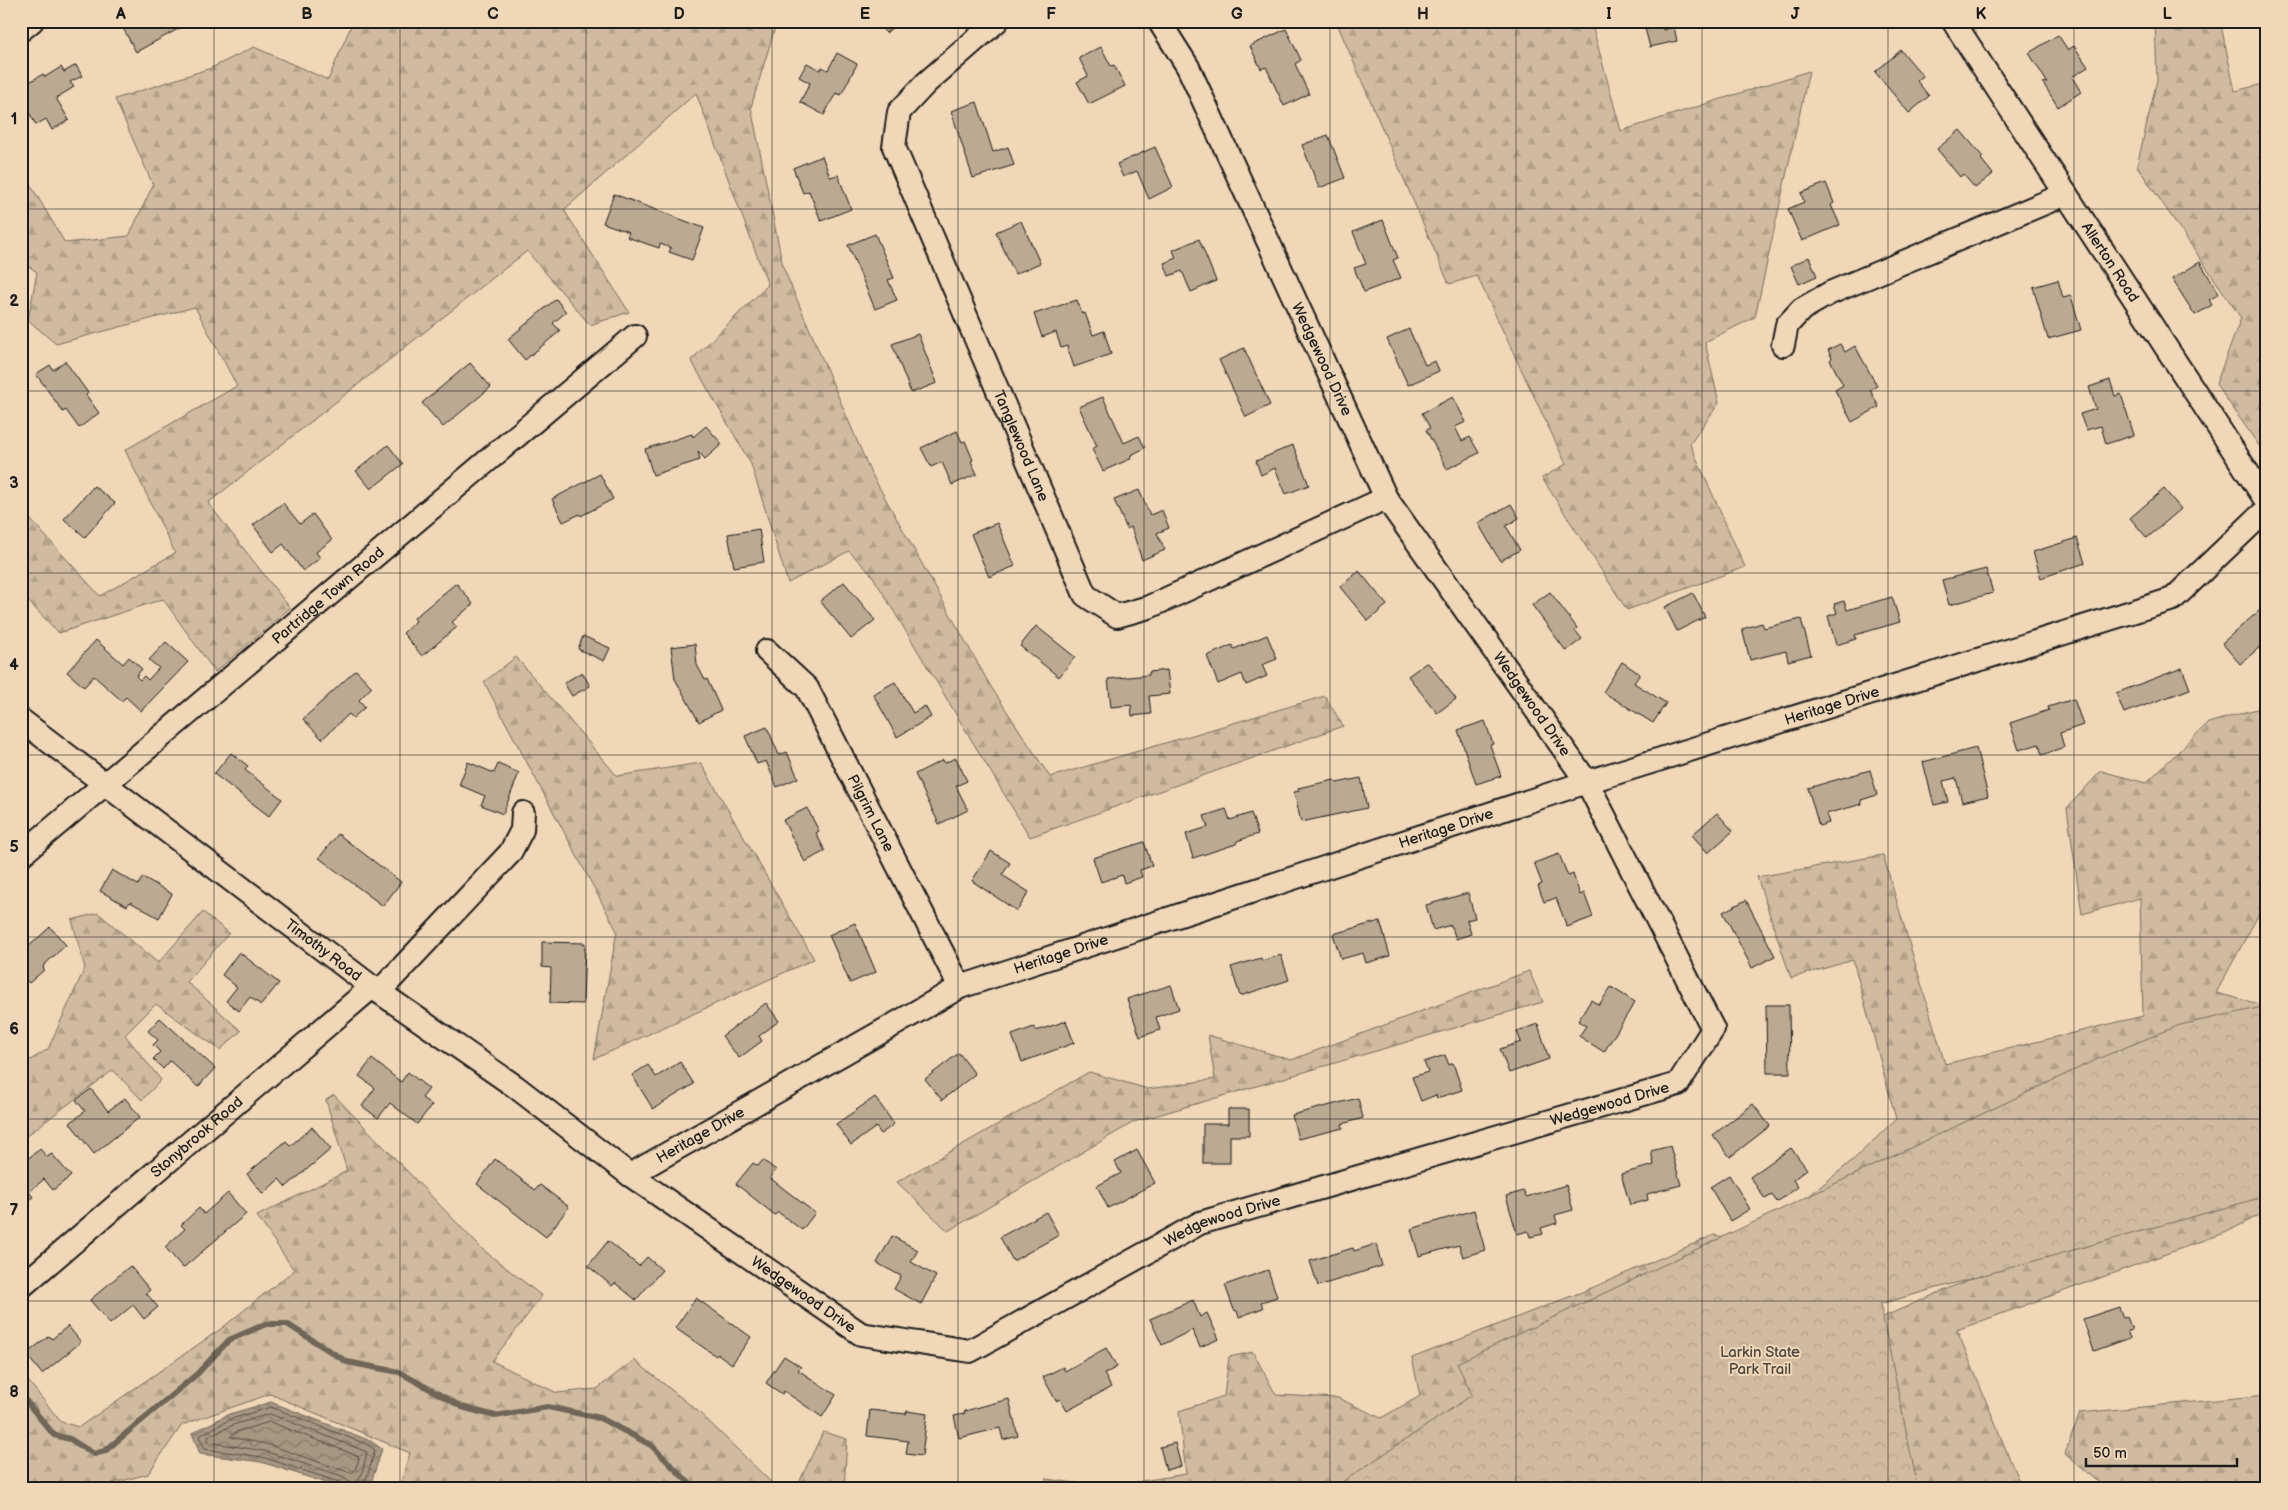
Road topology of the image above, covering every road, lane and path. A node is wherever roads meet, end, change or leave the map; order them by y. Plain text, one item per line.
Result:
1 (32, 21) edge
2 (997, 21) edge
3 (1159, 21) edge
4 (1953, 21) edge
5 (21, 30) edge
6 (2066, 194) junction
7 (636, 336) dead end
8 (1784, 345) dead end
9 (1386, 498) junction
10 (2267, 502) edge
11 (2267, 508) edge
12 (766, 651) dead end
13 (21, 720) edge
14 (1587, 782) junction
15 (106, 783) junction
16 (523, 813) dead end
17 (21, 855) edge
18 (960, 987) junction
19 (375, 989) junction
20 (630, 1175) junction
21 (21, 1287) edge

1 - 5 street
2 - 9 street, Tanglewood Lane
3 - 9 street, Wedgewood Drive
4 - 6 street, Allerton Road
6 - 8 street
6 - 10 street, Allerton Road
7 - 15 street, Partridge Town Road
9 - 14 street, Wedgewood Drive
11 - 14 street, Heritage Drive
12 - 18 street, Pilgrim Lane
13 - 15 street, Timothy Road
14 - 18 street, Heritage Drive
14 - 20 street, Wedgewood Drive
15 - 17 street, Partridge Town Road
15 - 19 street, Timothy Road
16 - 19 street, Stonybrook Road
18 - 20 street, Heritage Drive
19 - 20 street, Timothy Road
19 - 21 street, Stonybrook Road

